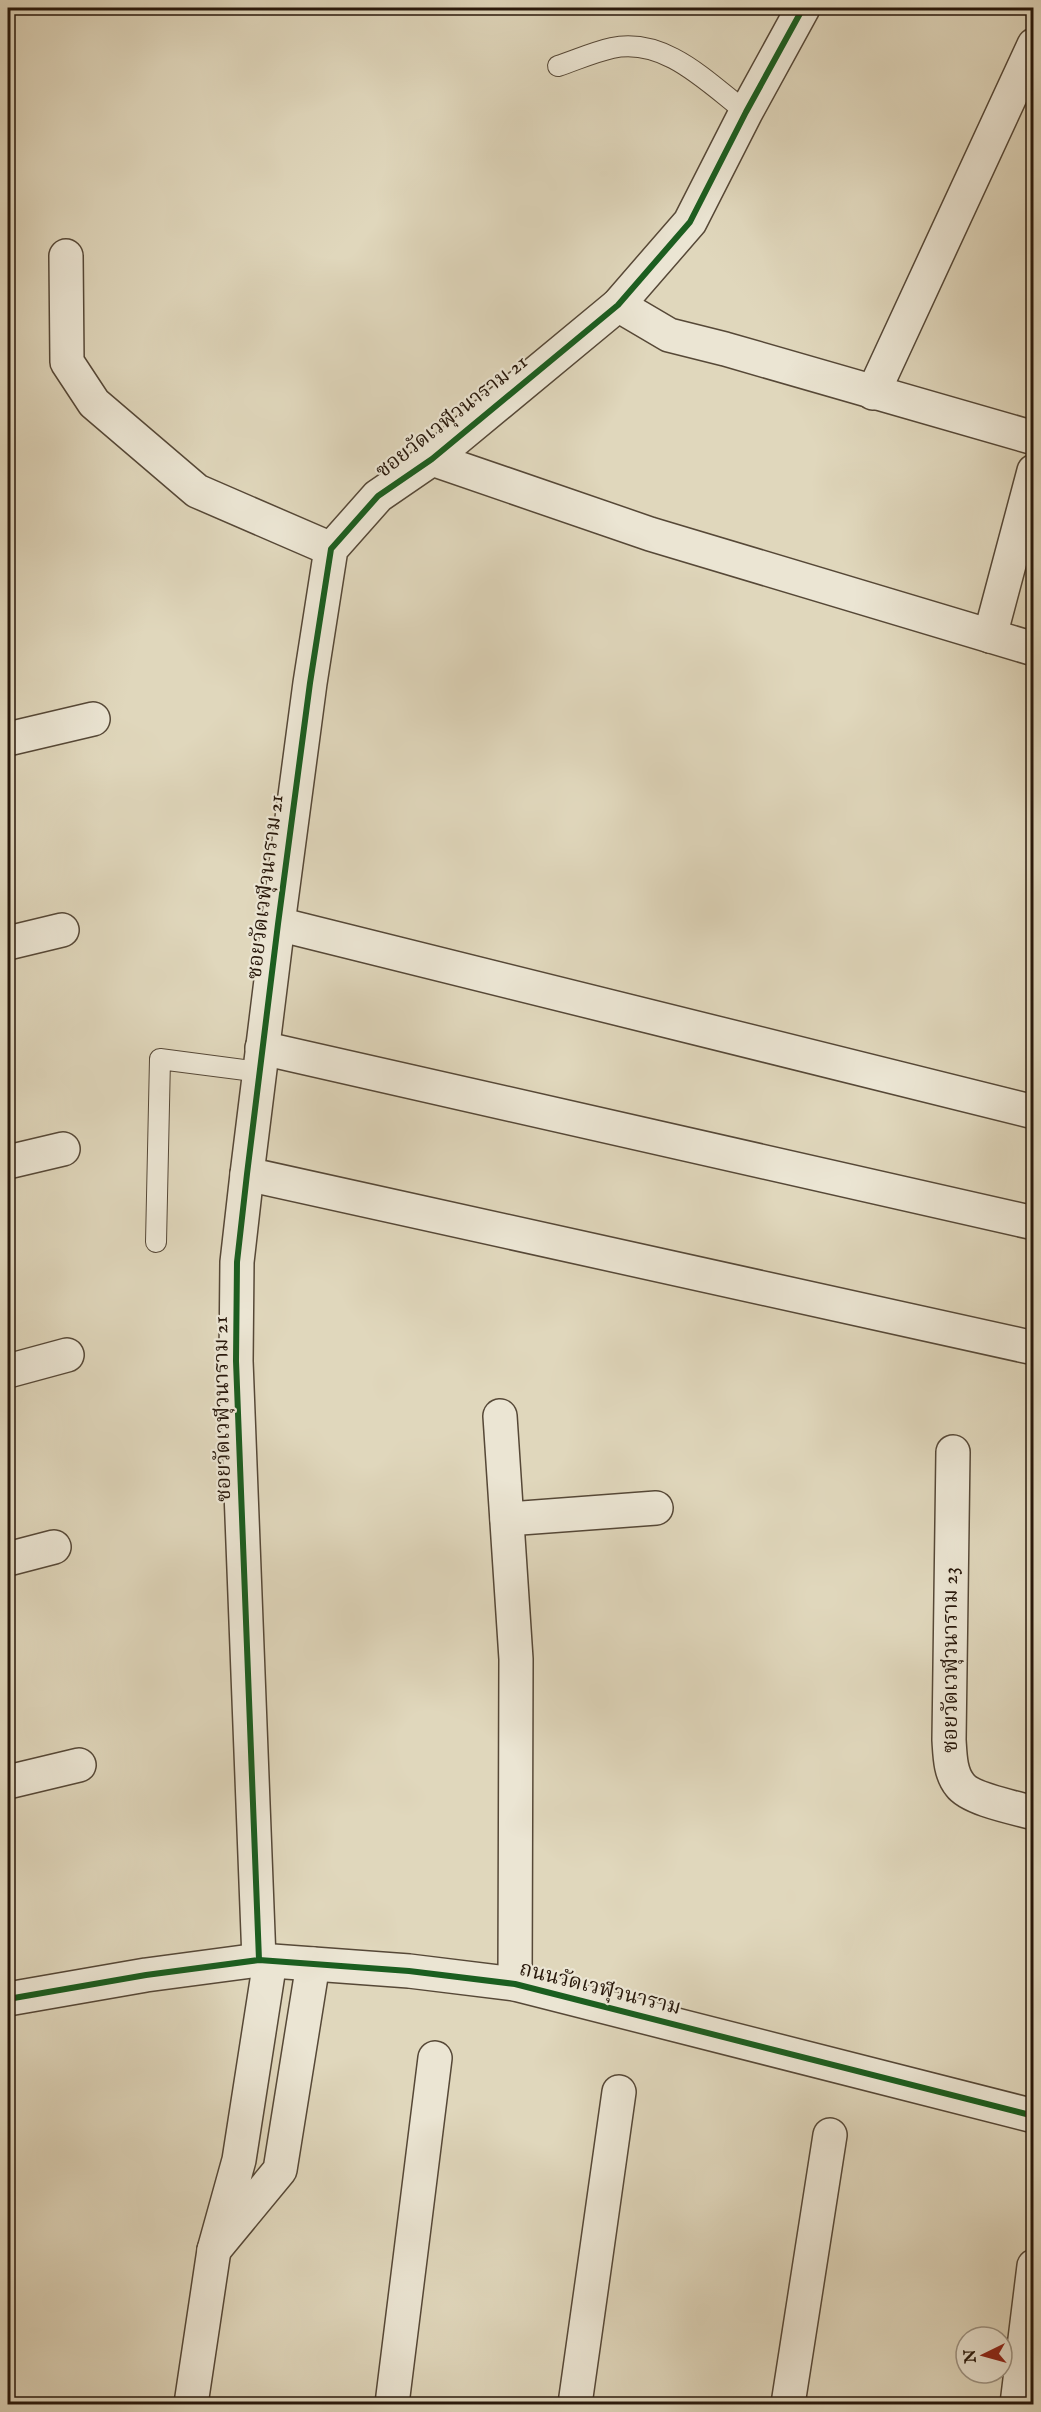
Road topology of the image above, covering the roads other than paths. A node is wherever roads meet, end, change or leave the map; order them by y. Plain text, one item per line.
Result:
1 (803, 8) edge
2 (1034, 45) edge
3 (558, 66) dead end
4 (746, 112) junction
5 (66, 256) dead end
6 (618, 304) junction
7 (873, 393) junction
8 (1034, 438) edge
9 (432, 459) junction
10 (1034, 471) edge
11 (331, 549) junction
12 (990, 636) junction
13 (1034, 648) edge
14 (93, 719) dead end
15 (8, 739) edge
16 (278, 924) junction
17 (62, 930) dead end
18 (8, 943) edge
19 (261, 1060) junction
20 (1034, 1112) edge
21 (63, 1149) dead end
22 (8, 1162) edge
23 (247, 1174) junction
24 (1034, 1223) edge
25 (156, 1242) dead end
26 (1034, 1348) edge
27 (67, 1355) dead end
28 (8, 1371) edge
29 (500, 1416) dead end
30 (953, 1452) dead end
31 (656, 1508) dead end
32 (507, 1519) junction
33 (54, 1547) dead end
34 (8, 1559) edge
35 (79, 1765) dead end
36 (8, 1782) edge
37 (1034, 1813) edge
38 (265, 1961) junction
39 (314, 1964) junction
40 (515, 1984) junction
41 (8, 1999) edge
42 (435, 2058) dead end
43 (619, 2092) dead end
44 (1034, 2116) edge
45 (830, 2135) dead end
46 (214, 2250) junction
47 (1034, 2266) edge
48 (191, 2404) edge
49 (392, 2404) edge
50 (576, 2404) edge
51 (788, 2404) edge
52 (1017, 2404) edge

1 - 4 street, ซอยวัดเวฬุวนาราม 21
2 - 7 street
3 - 4 lane
4 - 6 street, ซอยวัดเวฬุวนาราม 21
5 - 11 street
6 - 7 street
6 - 9 street, ซอยวัดเวฬุวนาราม 21
7 - 8 street
9 - 11 street, ซอยวัดเวฬุวนาราม 21
9 - 12 street
10 - 12 street
11 - 16 street, ซอยวัดเวฬุวนาราม 21
12 - 13 street
14 - 15 street
16 - 19 street, ซอยวัดเวฬุวนาราม 21
16 - 20 street
17 - 18 street
19 - 23 street, ซอยวัดเวฬุวนาราม 21
19 - 24 street
19 - 25 lane
21 - 22 street
23 - 26 street
23 - 38 street, ซอยวัดเวฬุวนาราม 21
27 - 28 street
29 - 32 street
30 - 37 street, ซอยวัดเวฬุวนาราม 23
31 - 32 street
32 - 40 street
33 - 34 street
35 - 36 street
38 - 39 street, ถนนวัดเวฬุวนาราม
38 - 41 street, ถนนวัดเวฬุวนาราม
38 - 46 street, ซอยวัดเวฬุวนาราม 21
39 - 40 street, ถนนวัดเวฬุวนาราม
39 - 46 street
40 - 44 street, ถนนวัดเวฬุวนาราม
42 - 49 street
43 - 50 street
45 - 51 street
46 - 48 street, ซอยวัดเวฬุวนาราม 21
47 - 52 street

